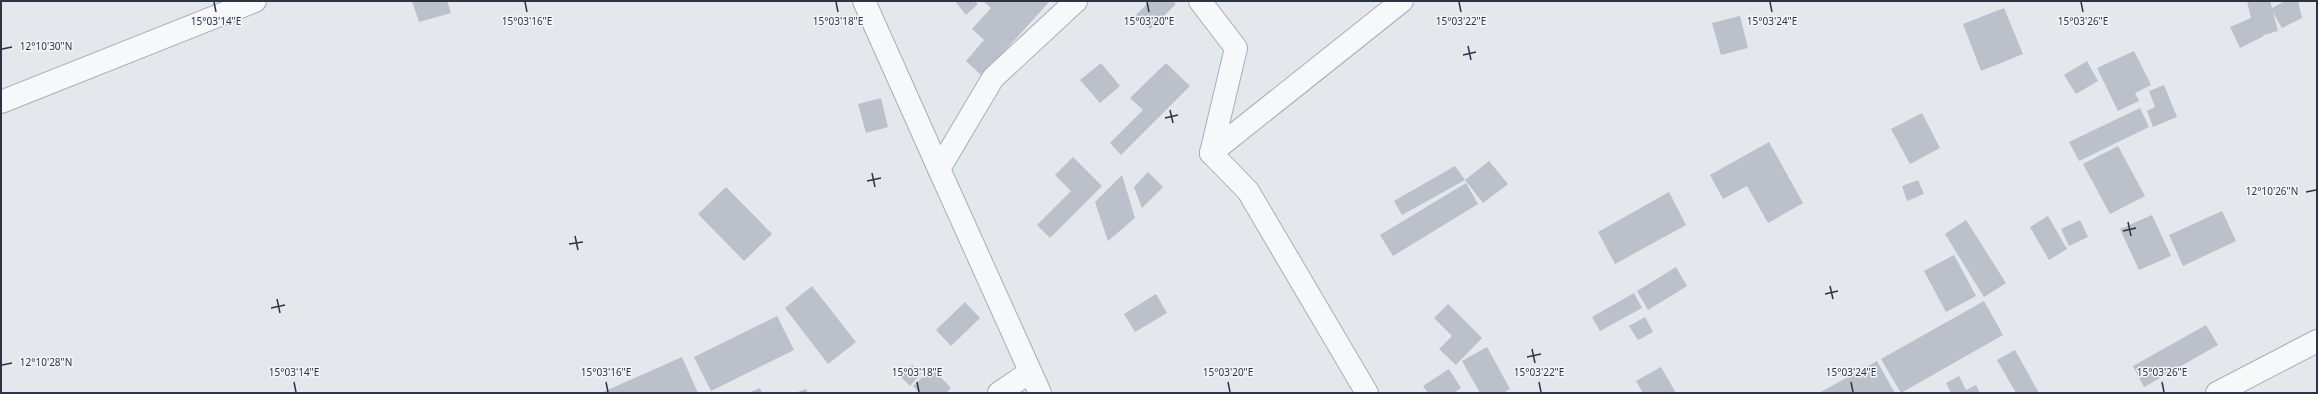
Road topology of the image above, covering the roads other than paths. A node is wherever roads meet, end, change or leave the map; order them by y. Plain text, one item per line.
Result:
1 (255, 1) edge
2 (864, 1) edge
3 (1076, 1) edge
4 (1200, 1) edge
5 (1402, 1) edge
6 (1, 102) edge
7 (1211, 153) junction
8 (940, 169) junction
9 (2317, 340) edge
10 (1030, 372) junction
11 (999, 393) edge
12 (1040, 393) edge
13 (1367, 393) edge
14 (2217, 393) edge

1 - 6 street
2 - 8 street
3 - 8 street
4 - 7 street
5 - 7 street
7 - 13 street
8 - 10 street
9 - 14 street
10 - 11 street
10 - 12 street

